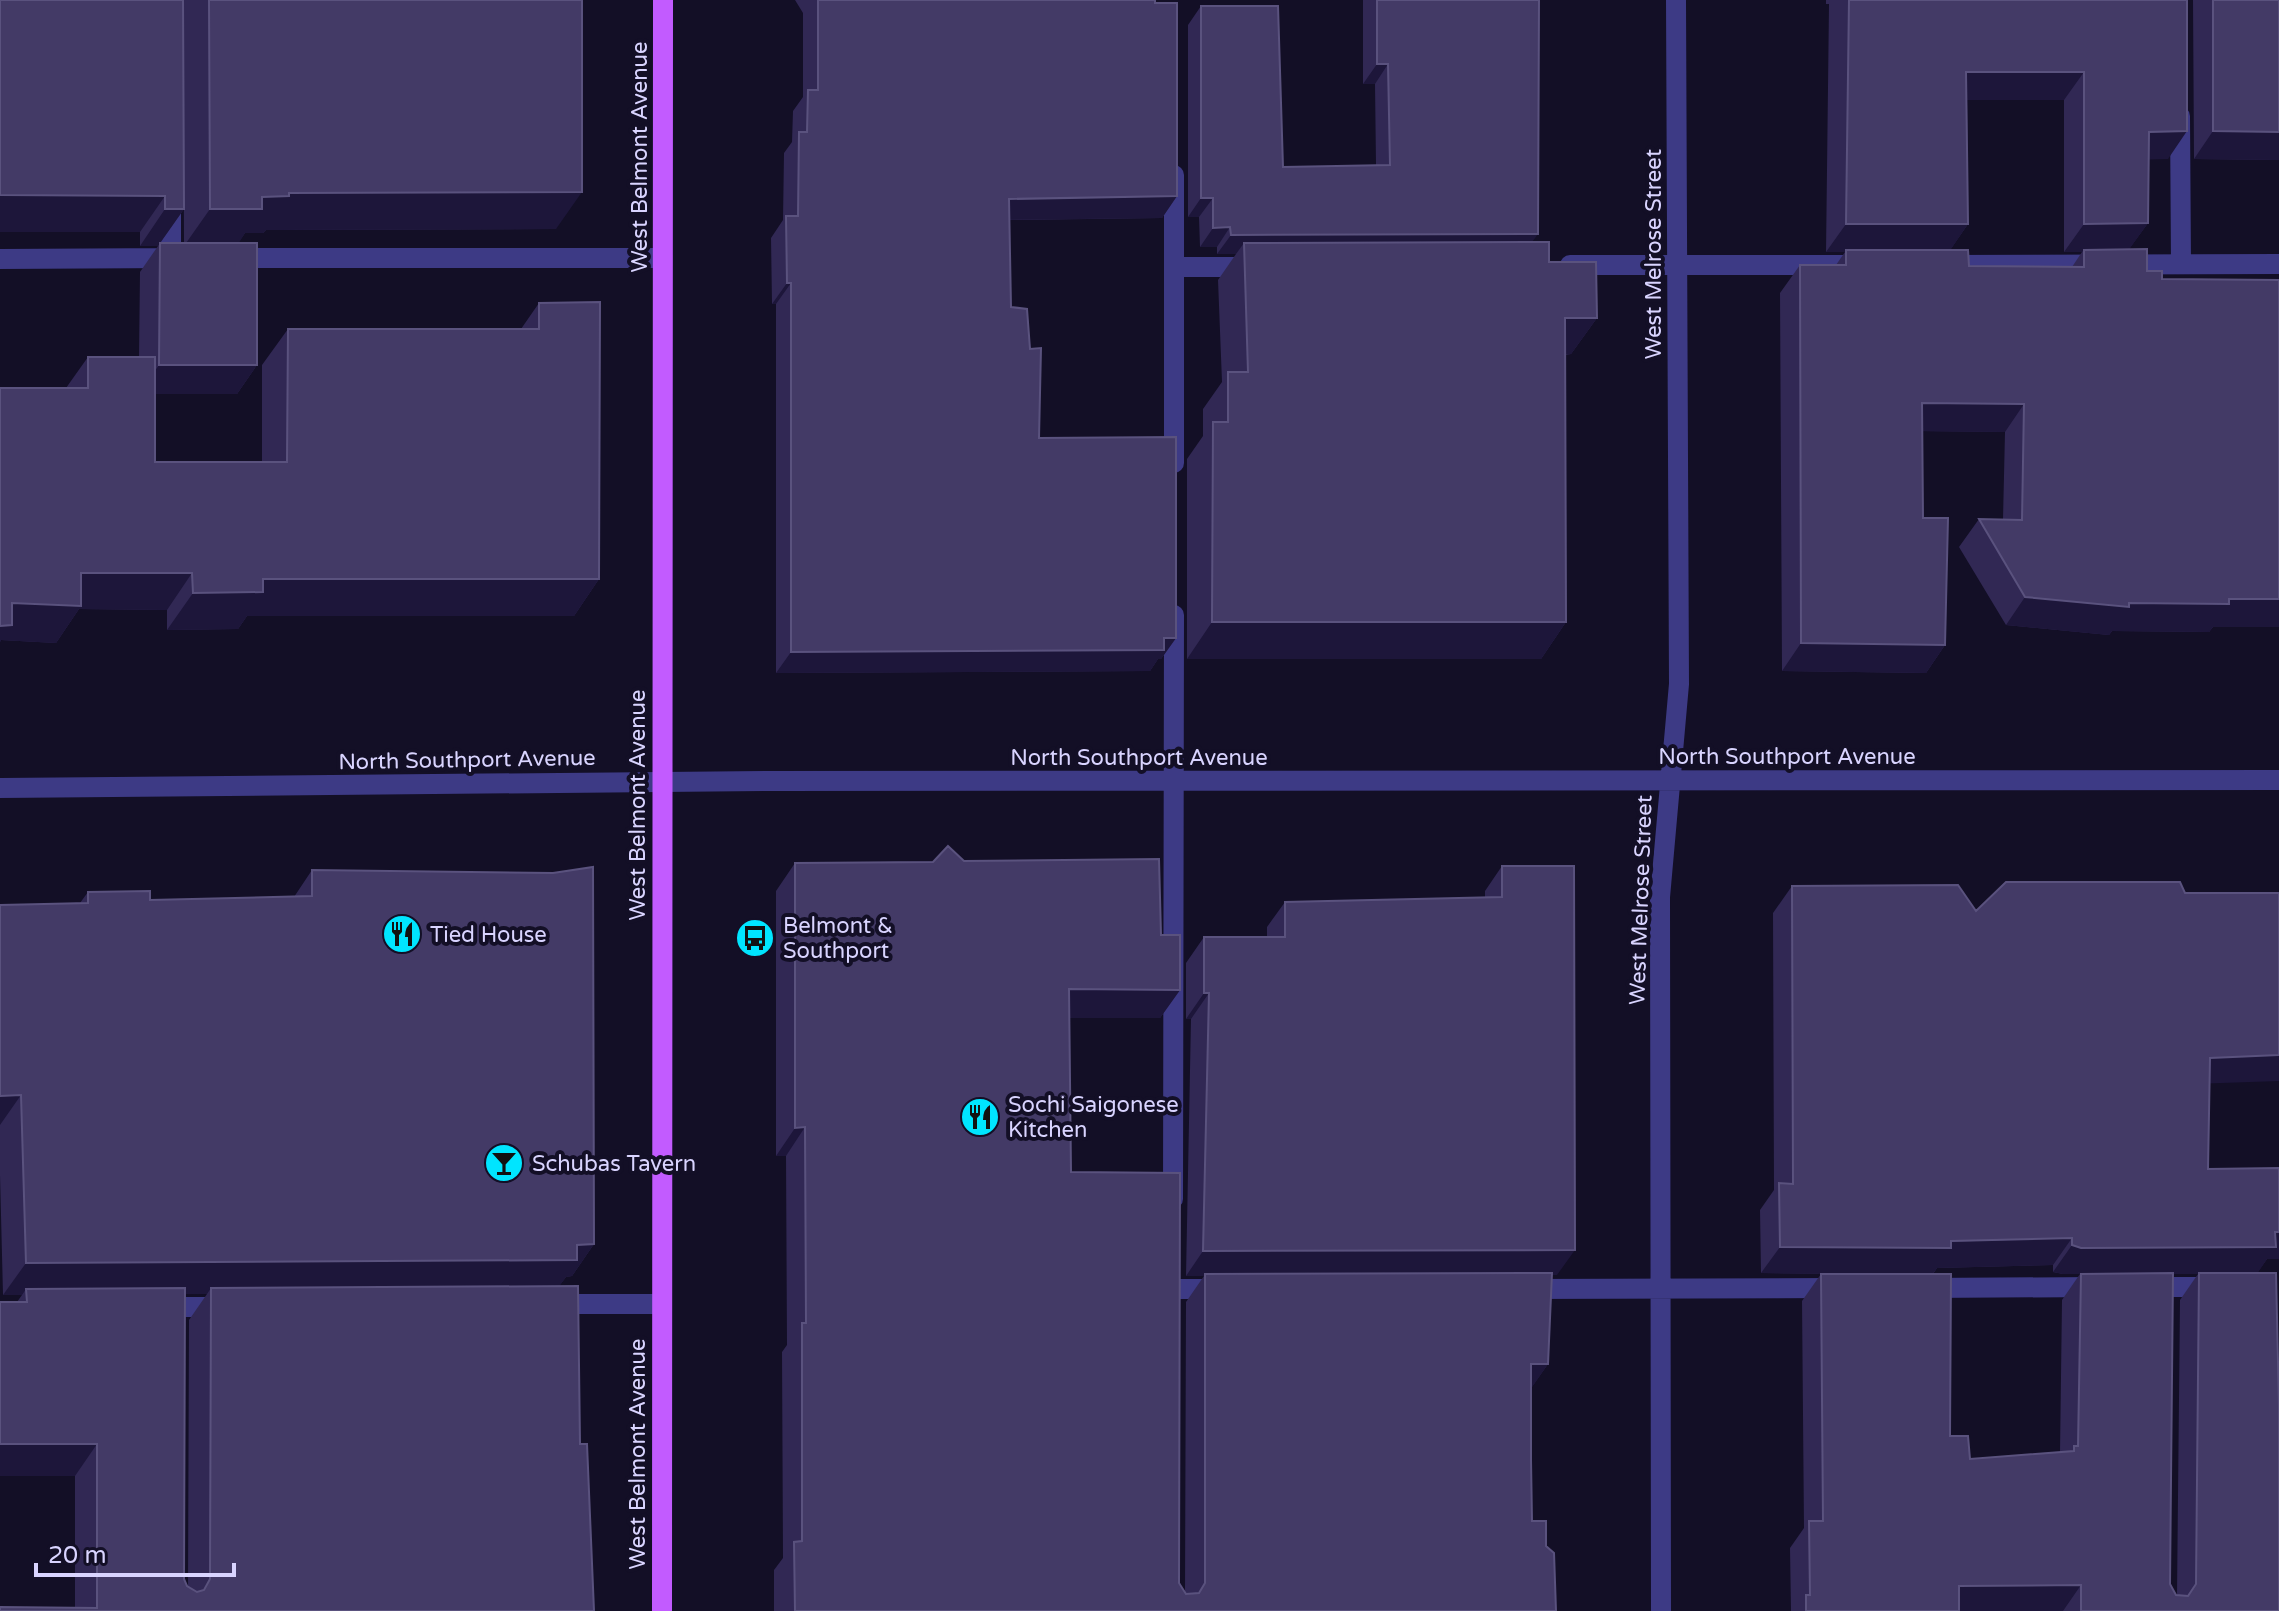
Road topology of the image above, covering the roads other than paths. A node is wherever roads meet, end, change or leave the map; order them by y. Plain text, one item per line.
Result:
1 (663, 0) edge
2 (1676, 0) edge
3 (2180, 93) edge
4 (1174, 157) edge
5 (171, 182) edge
6 (187, 258) junction
7 (662, 258) junction
8 (0, 259) edge
9 (2181, 264) junction
10 (2279, 264) edge
11 (1549, 265) edge
12 (1676, 265) junction
13 (1882, 265) edge
14 (1913, 265) edge
15 (1174, 267) junction
16 (1268, 267) edge
17 (1174, 483) edge
18 (1174, 591) edge
19 (1668, 780) junction
20 (2279, 780) edge
21 (1174, 781) junction
22 (661, 782) junction
23 (0, 788) edge
24 (1173, 1225) edge
25 (2231, 1287) edge
26 (1858, 1288) edge
27 (1904, 1288) edge
28 (1173, 1289) edge
29 (1235, 1289) edge
30 (1498, 1289) edge
31 (1661, 1289) junction
32 (540, 1304) edge
33 (661, 1304) junction
34 (239, 1307) edge
35 (147, 1308) edge
36 (662, 1611) edge
37 (1661, 1611) edge

1 - 7 main road, West Belmont Avenue
2 - 12 street, West Melrose Street
3 - 9 street
4 - 15 street
5 - 6 street
6 - 7 street
6 - 8 street
7 - 22 main road, West Belmont Avenue
9 - 10 street
9 - 14 street
11 - 12 street
12 - 13 street
12 - 19 street, West Melrose Street
15 - 16 street
15 - 17 street
18 - 21 street
19 - 20 street, North Southport Avenue
19 - 21 street, North Southport Avenue
19 - 31 street, West Melrose Street
21 - 22 street, North Southport Avenue
21 - 24 street
22 - 23 street, North Southport Avenue
22 - 33 main road, West Belmont Avenue
25 - 27 street
26 - 31 street
28 - 29 street
30 - 31 street
31 - 37 street, West Melrose Street
32 - 33 street
33 - 36 main road, West Belmont Avenue
34 - 35 street

